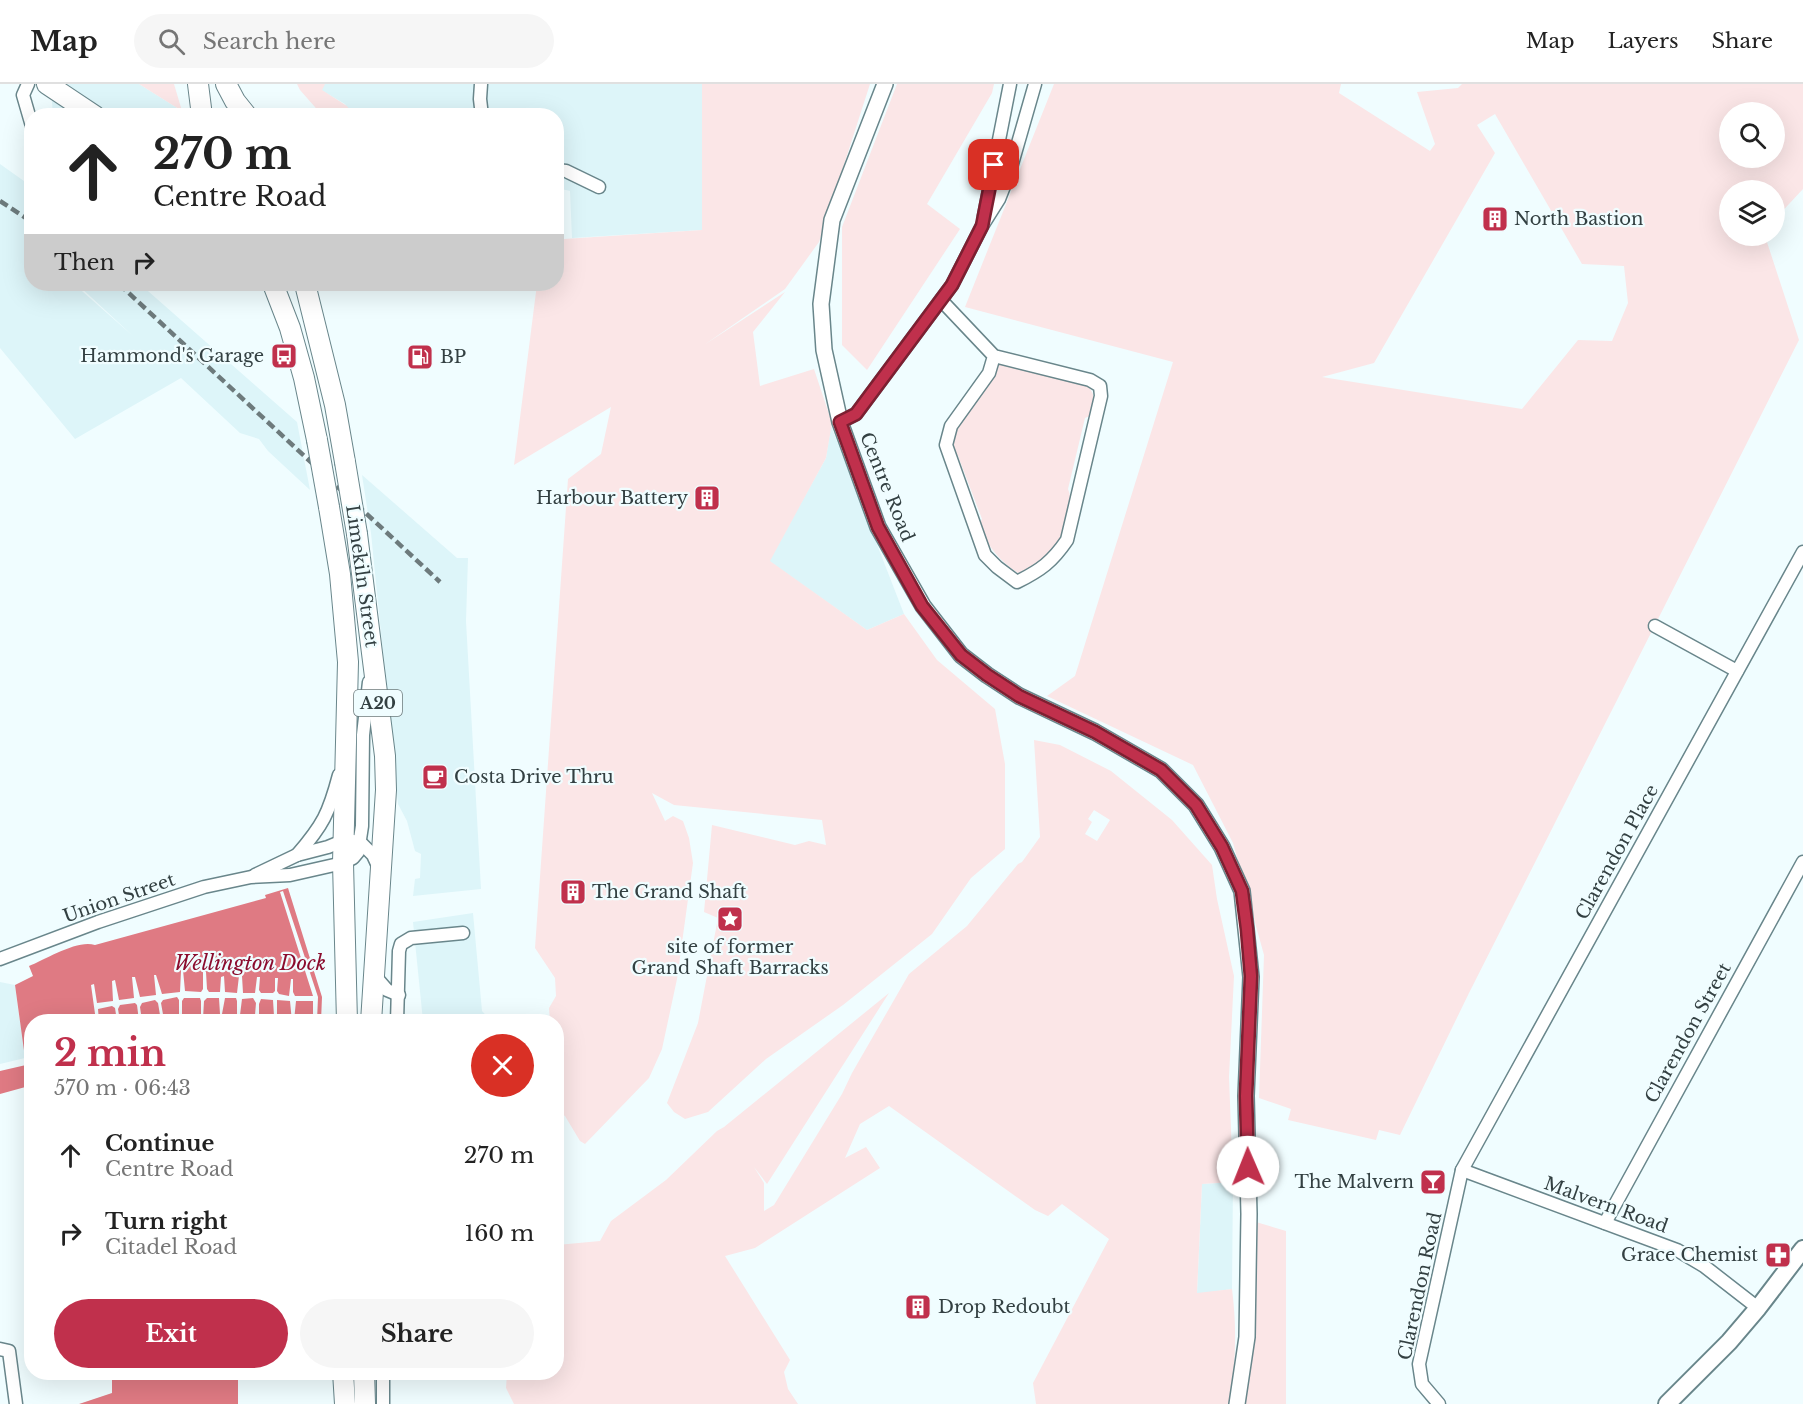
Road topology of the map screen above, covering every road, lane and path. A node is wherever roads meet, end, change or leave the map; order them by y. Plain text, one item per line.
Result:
1 (28, 84) edge
2 (47, 84) edge
3 (198, 84) edge
4 (226, 84) edge
5 (481, 84) edge
6 (885, 84) edge
7 (1010, 84) edge
8 (1035, 84) edge
9 (27, 108) edge
10 (83, 108) edge
11 (201, 108) edge
12 (241, 108) edge
13 (481, 108) edge
14 (564, 171) edge
15 (598, 187) dead end
16 (982, 226) junction
17 (276, 291) edge
18 (307, 291) edge
19 (941, 300) junction
20 (994, 356) junction
21 (840, 422) junction
22 (1803, 552) edge
23 (1655, 626) dead end
24 (372, 653) junction
25 (1737, 672) junction
26 (347, 752) junction
27 (352, 841) junction
28 (297, 855) junction
29 (1803, 862) edge
30 (343, 863) junction
31 (381, 872) junction
32 (251, 877) junction
33 (463, 933) dead end
34 (0, 959) edge
35 (374, 975) junction
36 (399, 995) junction
37 (347, 1014) edge
38 (372, 1014) edge
39 (398, 1014) edge
40 (1462, 1170) junction
41 (1605, 1222) junction
42 (1803, 1249) edge
43 (1758, 1308) junction
44 (0, 1349) edge
45 (344, 1380) edge
46 (364, 1380) edge
47 (383, 1380) edge
48 (16, 1404) edge
49 (345, 1404) edge
50 (364, 1404) edge
51 (383, 1404) edge
52 (1237, 1404) edge
53 (1439, 1404) edge
54 (1667, 1404) edge

1 - 9 street
2 - 10 highway
3 - 11 highway
4 - 12 highway
5 - 13 street
6 - 21 street, Centre Road
7 - 16 street
8 - 16 street
14 - 15 street
16 - 19 street
17 - 26 highway, Limekiln Street / A20, bridge
18 - 24 highway, Limekiln Street / A20, bridge
19 - 20 street
19 - 21 street
20 - 20 street
21 - 52 street, Centre Road
22 - 25 street, Clarendon Place
23 - 25 street
24 - 27 street
24 - 31 highway, Limekiln Street / A20
25 - 40 street, Clarendon Place
26 - 27 highway, Limekiln Street / A20
26 - 28 street, Union Street
27 - 28 street, Union Street
27 - 30 highway, A20
27 - 31 street
28 - 32 street, Union Street
29 - 41 street, Clarendon Street
30 - 32 street, Union Street
30 - 37 highway, A20
31 - 35 highway, A20
32 - 34 street, Union Street
33 - 36 street
35 - 36 street
35 - 38 highway, A20
36 - 39 street
40 - 41 street, Malvern Road
40 - 53 street, Clarendon Road
41 - 43 street, Malvern Road
42 - 43 main road
43 - 54 main road
44 - 48 street
45 - 49 highway
46 - 50 highway
47 - 51 street

